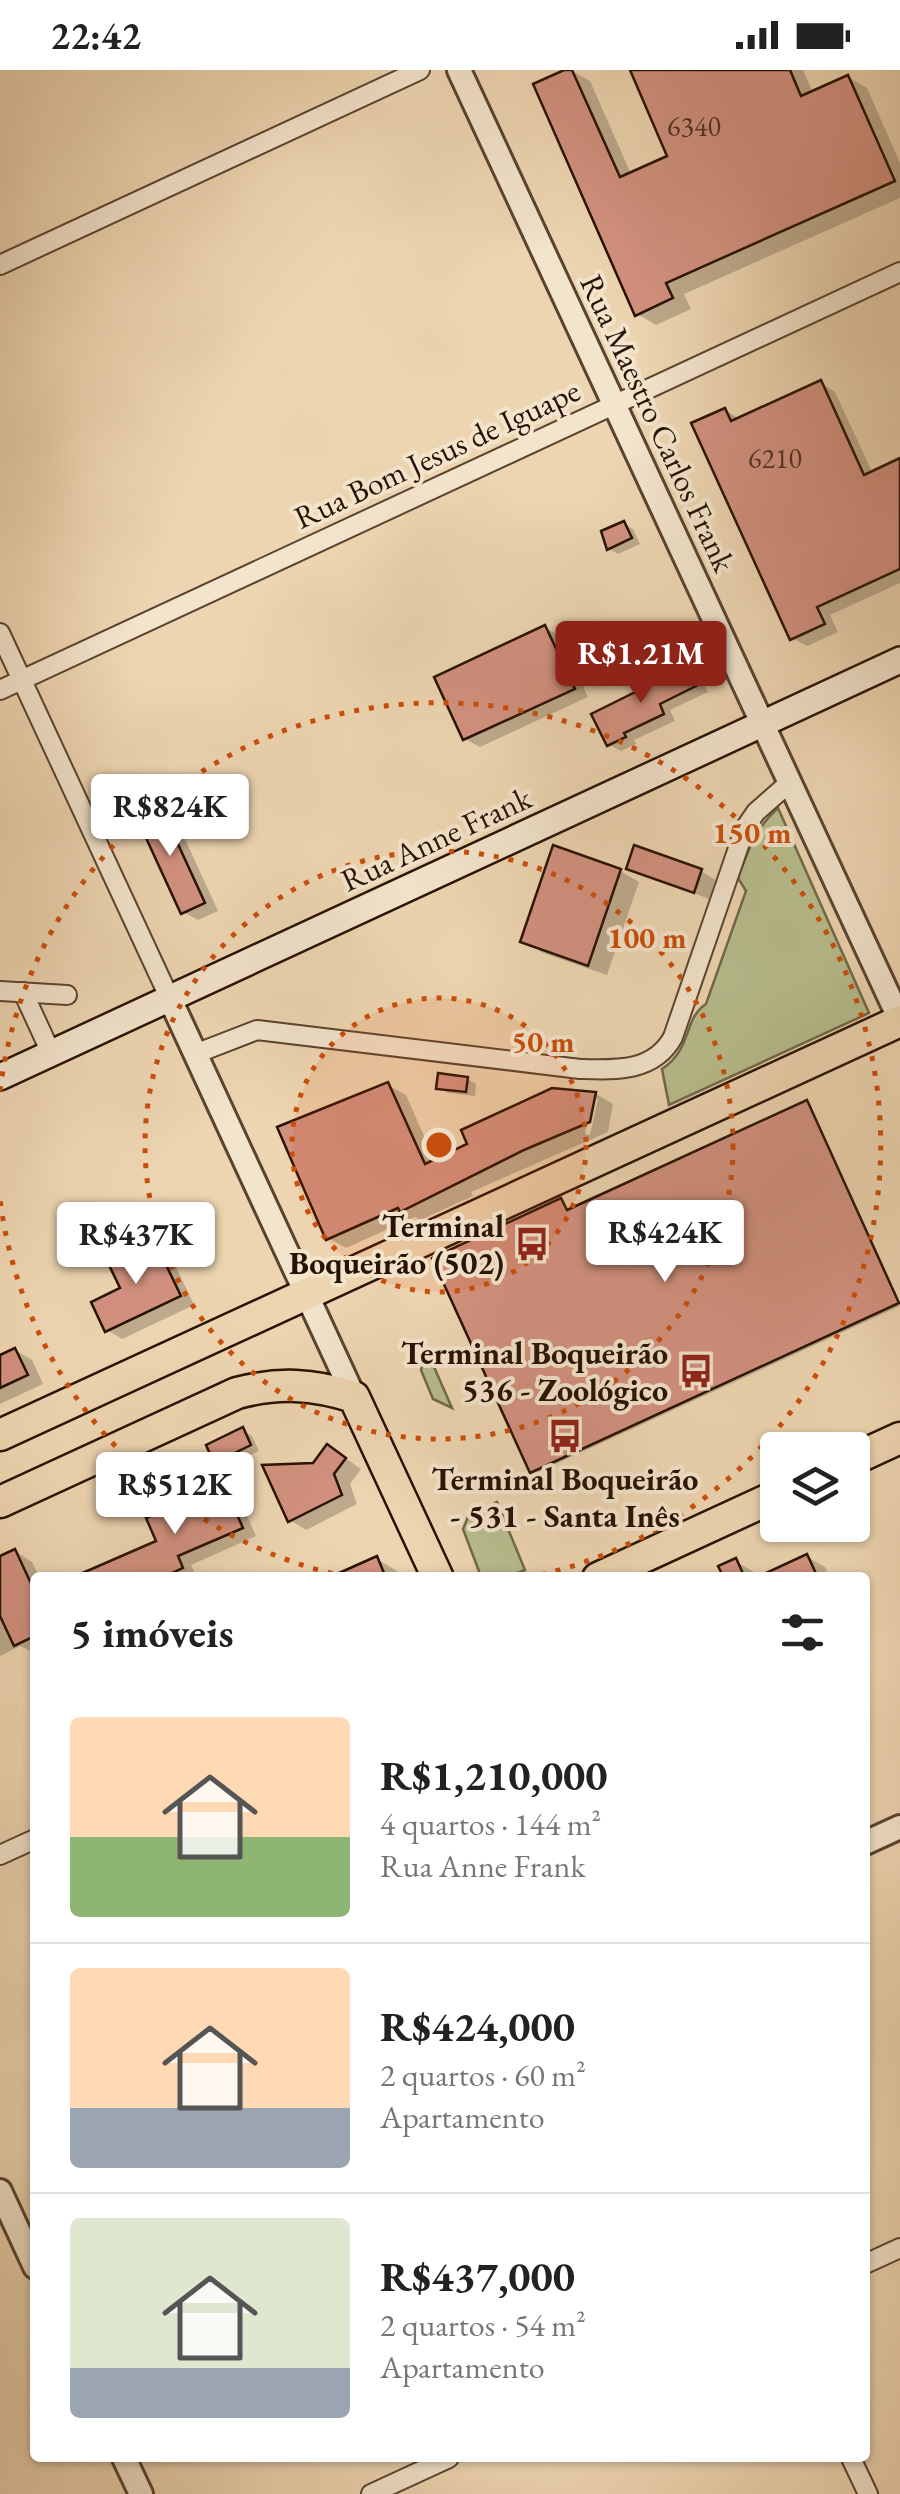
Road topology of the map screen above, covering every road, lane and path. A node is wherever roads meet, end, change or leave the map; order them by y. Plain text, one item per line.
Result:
1 (420, 70) edge
2 (459, 70) edge
3 (0, 265) edge
4 (900, 272) edge
5 (614, 405) junction
6 (0, 633) edge
7 (900, 660) edge
8 (22, 680) junction
9 (0, 690) edge
10 (762, 724) junction
11 (789, 783) junction
12 (0, 991) edge
13 (23, 992) junction
14 (66, 994) dead end
15 (170, 999) junction
16 (900, 1020) edge
17 (51, 1054) junction
18 (196, 1054) junction
19 (0, 1077) edge
20 (307, 1294) junction
21 (354, 1397) junction
22 (0, 1436) edge
23 (900, 1438) edge
24 (870, 1452) edge
25 (0, 1502) edge
26 (760, 1502) edge
27 (435, 1572) edge
28 (611, 1572) edge
29 (900, 1827) edge
30 (30, 1841) edge
31 (870, 1841) edge
32 (0, 1855) edge
33 (0, 2191) edge
34 (19, 2237) edge
35 (900, 2248) edge
36 (870, 2262) edge
37 (126, 2462) edge
38 (440, 2462) edge
39 (853, 2462) edge
40 (140, 2494) edge
41 (371, 2494) edge
42 (868, 2494) edge

1 - 3 street
2 - 5 street, Rua Maestro Carlos Frank
4 - 5 street, Rua Bom Jesus de Iguape
5 - 8 street, Rua Bom Jesus de Iguape
5 - 10 street, Rua Maestro Carlos Frank
6 - 8 street
7 - 10 main road, Rua Anne Frank
8 - 9 street, Rua Bom Jesus de Iguape
8 - 15 street
10 - 11 street, Rua Maestro Carlos Frank
10 - 15 main road, Rua Anne Frank
11 - 16 street, Rua Maestro Carlos Frank
11 - 18 street
12 - 13 street
13 - 14 street
13 - 17 street
15 - 17 main road, Rua Anne Frank
15 - 18 street
16 - 20 main road
17 - 19 main road, Rua Anne Frank
18 - 20 street
20 - 21 street
20 - 22 main road
21 - 25 main road
21 - 27 main road
23 - 24 main road
26 - 28 main road
29 - 31 street
30 - 32 street
33 - 34 street
35 - 36 street
37 - 40 street
38 - 41 street
39 - 42 street

